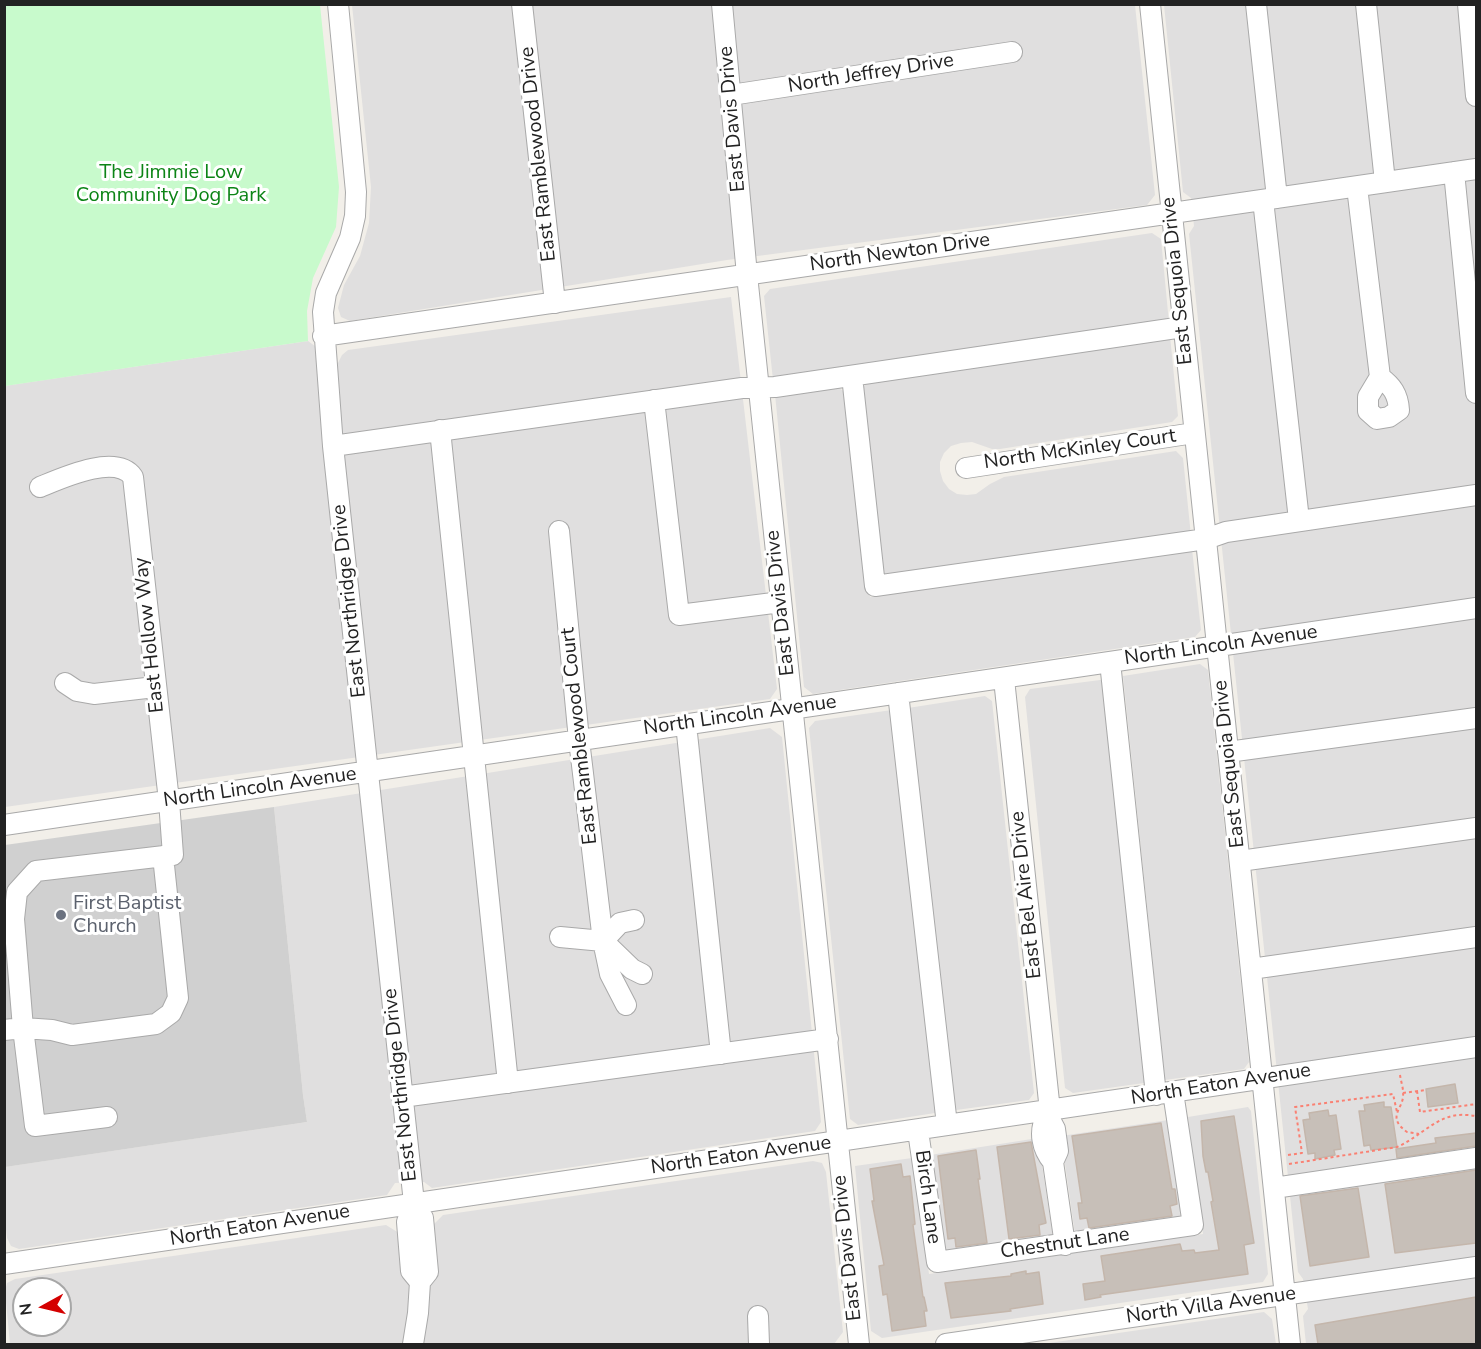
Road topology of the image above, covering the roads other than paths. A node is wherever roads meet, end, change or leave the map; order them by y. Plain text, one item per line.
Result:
1 (338, 4) edge
2 (522, 4) edge
3 (722, 4) edge
4 (1150, 4) edge
5 (1256, 4) edge
6 (1366, 4) edge
7 (1468, 4) edge
8 (1012, 52) dead end
9 (731, 95) junction
10 (1476, 96) edge
11 (1476, 169) edge
12 (1454, 172) junction
13 (1385, 182) junction
14 (1357, 186) junction
15 (1270, 199) junction
16 (1171, 214) junction
17 (747, 275) junction
18 (555, 303) junction
19 (1183, 327) junction
20 (323, 336) junction
21 (852, 376) junction
22 (1380, 377) dead end
23 (759, 387) junction
24 (1476, 393) edge
25 (654, 400) junction
26 (440, 430) junction
27 (1194, 434) junction
28 (333, 446) junction
29 (966, 468) dead end
30 (40, 487) dead end
31 (1476, 495) edge
32 (1299, 520) junction
33 (559, 531) dead end
34 (1206, 539) junction
35 (781, 602) junction
36 (1476, 608) edge
37 (1217, 647) junction
38 (1110, 662) junction
39 (1004, 678) junction
40 (65, 683) dead end
41 (155, 687) junction
42 (898, 693) junction
43 (792, 708) junction
44 (1476, 718) edge
45 (686, 724) junction
46 (579, 740) junction
47 (1228, 752) junction
48 (474, 756) junction
49 (368, 772) junction
50 (169, 801) junction
51 (4, 825) edge
52 (1476, 828) edge
53 (163, 856) junction
54 (1240, 861) junction
55 (634, 920) dead end
56 (560, 937) dead end
57 (1476, 937) edge
58 (603, 941) junction
59 (1251, 969) junction
60 (642, 974) dead end
61 (626, 1005) dead end
62 (14, 1029) edge
63 (828, 1039) junction
64 (1476, 1047) edge
65 (721, 1054) junction
66 (1262, 1079) junction
67 (508, 1083) junction
68 (1165, 1093) junction
69 (402, 1097) junction
70 (1047, 1113) junction
71 (106, 1118) dead end
72 (948, 1125) junction
73 (918, 1131) junction
74 (837, 1142) junction
75 (1476, 1158) edge
76 (1274, 1188) junction
77 (414, 1203) junction
78 (1065, 1245) junction
79 (937, 1262) joint
80 (4, 1264) edge
81 (1476, 1267) edge
82 (1284, 1295) junction
83 (758, 1316) dead end
84 (413, 1344) edge
85 (759, 1344) edge
86 (859, 1344) edge
87 (946, 1344) edge
88 (1290, 1344) edge

1 - 20 street, East Northridge Drive
2 - 18 street, East Ramblewood Drive
3 - 9 street, East Davis Drive
4 - 16 street, East Sequoia Drive
5 - 15 street
6 - 13 street
7 - 10 street
8 - 9 street, North Jeffrey Drive
9 - 17 street, East Davis Drive
11 - 12 street, North Newton Drive
12 - 13 street, North Newton Drive
12 - 24 street
13 - 14 street, North Newton Drive
14 - 15 street, North Newton Drive
14 - 22 street
15 - 16 street, North Newton Drive
15 - 32 street
16 - 17 street, North Newton Drive
16 - 19 street, East Sequoia Drive
17 - 18 street, North Newton Drive
17 - 23 street, East Davis Drive
18 - 20 street, North Newton Drive
19 - 21 street
19 - 27 street, East Sequoia Drive
20 - 28 street, East Northridge Drive
21 - 23 street
21 - 34 street
23 - 25 street
23 - 35 street, East Davis Drive
25 - 26 street
25 - 35 street
26 - 28 street
26 - 48 street
27 - 29 street, North McKinley Court
27 - 34 street, East Sequoia Drive
28 - 49 street, East Northridge Drive
30 - 41 street, East Hollow Way
31 - 32 street
32 - 34 street
33 - 46 street, East Ramblewood Court
34 - 37 street, East Sequoia Drive
35 - 43 street, East Davis Drive
36 - 37 street, North Lincoln Avenue
37 - 38 street, North Lincoln Avenue
37 - 47 street, East Sequoia Drive
38 - 39 street, North Lincoln Avenue
38 - 68 street
39 - 42 street, North Lincoln Avenue
39 - 70 street, East Bel Aire Drive
40 - 41 street
41 - 50 street, East Hollow Way
42 - 43 street, North Lincoln Avenue
42 - 72 street
43 - 45 street, North Lincoln Avenue
43 - 63 street, East Davis Drive
44 - 47 street
45 - 46 street, North Lincoln Avenue
45 - 65 street
46 - 48 street, North Lincoln Avenue
46 - 58 street, East Ramblewood Court
47 - 54 street, East Sequoia Drive
48 - 49 street, North Lincoln Avenue
48 - 67 street
49 - 50 street, North Lincoln Avenue
49 - 69 street, East Northridge Drive
50 - 51 street, North Lincoln Avenue
50 - 53 street, East Hollow Way
52 - 54 street
53 - 62 street
53 - 62 street
54 - 59 street, East Sequoia Drive
55 - 58 street
56 - 58 street
57 - 59 street
58 - 60 street
58 - 61 street, East Ramblewood Court
59 - 66 street, East Sequoia Drive
62 - 71 street
63 - 65 street
63 - 74 street, East Davis Drive
64 - 66 street, North Eaton Avenue
65 - 67 street
66 - 68 street, North Eaton Avenue
66 - 76 street, East Sequoia Drive
67 - 69 street
68 - 70 street, North Eaton Avenue
68 - 78 street, Chestnut Lane
69 - 77 street, East Northridge Drive
70 - 72 street, North Eaton Avenue
70 - 78 street, East Bel Aire Drive
72 - 73 street, North Eaton Avenue
73 - 74 street, North Eaton Avenue
73 - 79 street, Birch Lane
74 - 77 street, North Eaton Avenue
74 - 86 street, East Davis Drive
75 - 76 street
76 - 82 street, East Sequoia Drive
77 - 80 street, North Eaton Avenue
77 - 84 street, East Northridge Drive
78 - 79 street, Chestnut Lane
81 - 82 street, North Villa Avenue
82 - 87 street, North Villa Avenue
82 - 88 street, East Sequoia Drive
83 - 85 street

